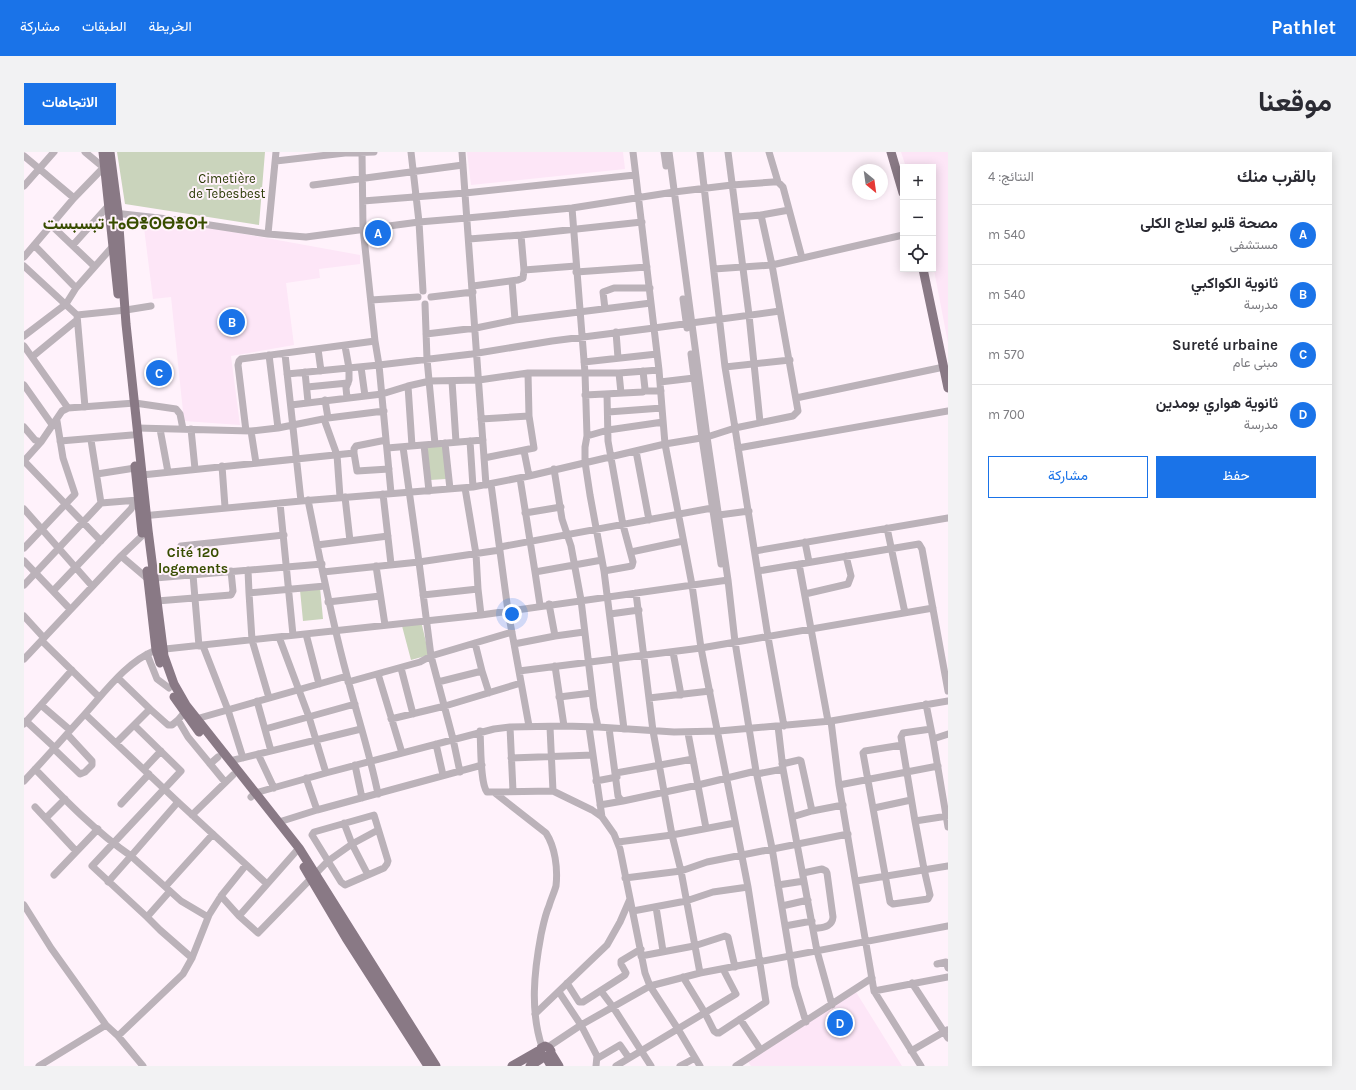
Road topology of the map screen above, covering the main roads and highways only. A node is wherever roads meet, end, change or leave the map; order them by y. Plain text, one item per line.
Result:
1 (104, 152) edge
2 (110, 152) edge
3 (891, 152) edge
4 (894, 152) edge
5 (900, 172) edge
6 (900, 183) edge
7 (112, 211) junction
8 (926, 272) edge
9 (123, 310) junction
10 (946, 368) edge
11 (948, 388) edge
12 (138, 471) junction
13 (143, 516) junction
14 (152, 579) junction
15 (160, 650) junction
16 (253, 795) junction
17 (297, 850) junction
18 (342, 924) junction
19 (545, 1052) junction
20 (428, 1066) edge
21 (436, 1066) edge
22 (512, 1066) edge
23 (530, 1066) edge
24 (551, 1066) edge
25 (559, 1066) edge

1 - 7 main road
2 - 7 main road
3 - 6 main road
4 - 5 main road
7 - 9 main road
7 - 9 main road
8 - 10 main road
9 - 12 main road
10 - 11 main road
12 - 13 main road
12 - 13 main road
13 - 14 main road
14 - 15 main road
14 - 15 main road
15 - 16 main road
15 - 16 main road
16 - 17 main road
16 - 17 main road
17 - 18 main road
18 - 20 main road
18 - 21 main road
19 - 22 main road
19 - 23 main road
19 - 24 main road
19 - 25 main road

